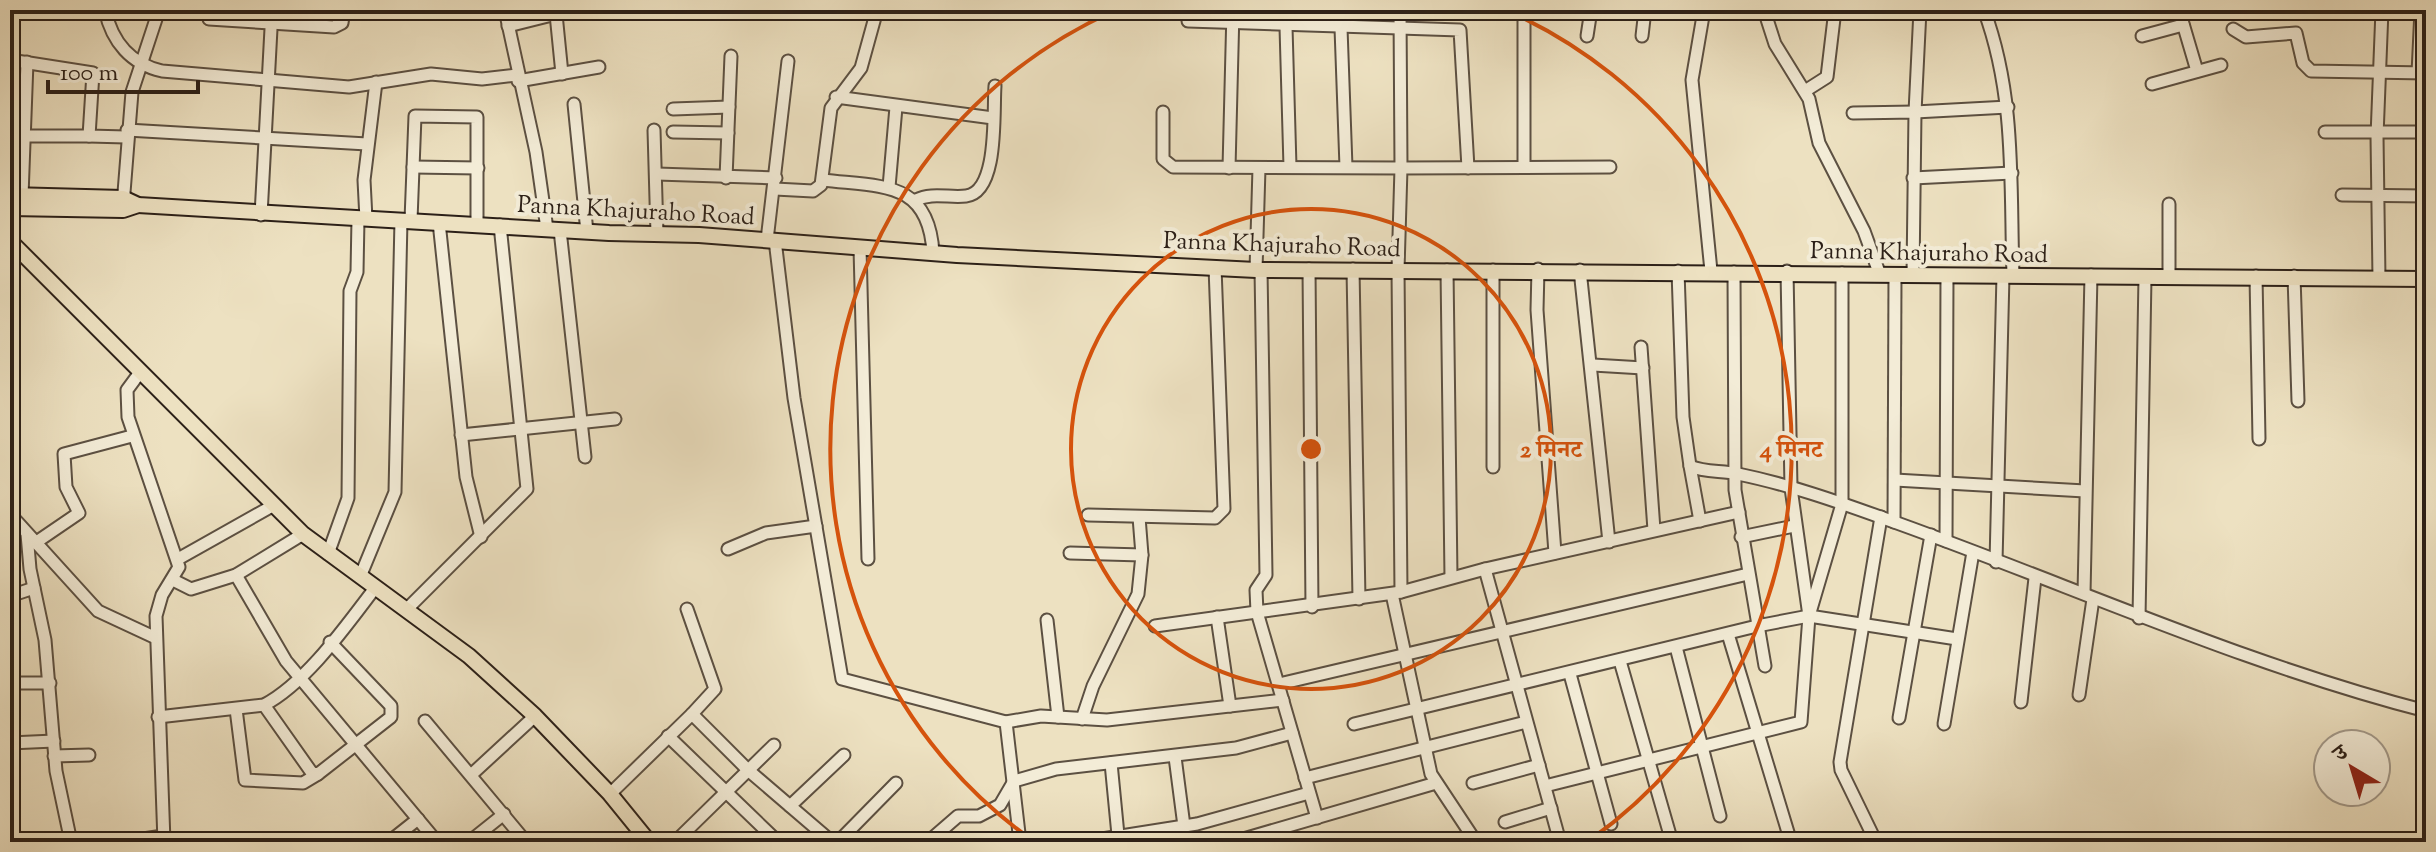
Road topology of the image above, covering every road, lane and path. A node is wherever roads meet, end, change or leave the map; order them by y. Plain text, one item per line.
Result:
1 (105, 10) edge
2 (159, 10) edge
3 (344, 10) edge
4 (505, 10) edge
5 (580, 10) edge
6 (877, 10) edge
7 (1400, 10) edge
8 (1524, 10) edge
9 (1591, 10) edge
10 (1645, 10) edge
11 (1704, 10) edge
12 (1764, 10) edge
13 (1835, 10) edge
14 (1920, 10) edge
15 (1984, 10) edge
16 (2179, 10) edge
17 (2382, 10) edge
18 (2421, 10) edge
19 (556, 12) edge
20 (272, 16) edge
21 (1233, 16) edge
22 (209, 19) dead end
23 (1188, 21) dead end
24 (2183, 25) junction
25 (508, 26) junction
26 (1286, 27) junction
27 (1400, 27) junction
28 (1341, 28) junction
29 (2233, 29) dead end
30 (1587, 36) dead end
31 (1642, 36) dead end
32 (2142, 36) dead end
33 (731, 56) dead end
34 (10, 60) edge
35 (788, 61) dead end
36 (27, 62) junction
37 (2221, 65) dead end
38 (139, 66) junction
39 (599, 67) dead end
40 (2197, 71) junction
41 (2379, 73) junction
42 (2422, 73) edge
43 (562, 74) junction
44 (517, 78) junction
45 (269, 82) junction
46 (376, 82) junction
47 (2152, 84) dead end
48 (995, 86) dead end
49 (1805, 91) junction
50 (836, 97) junction
51 (574, 104) dead end
52 (729, 107) junction
53 (896, 107) junction
54 (2008, 107) junction
55 (673, 109) dead end
56 (1163, 112) dead end
57 (1915, 112) junction
58 (1853, 113) dead end
59 (993, 118) junction
60 (654, 130) dead end
61 (2377, 131) junction
62 (673, 132) dead end
63 (2325, 132) dead end
64 (2426, 132) edge
65 (126, 133) junction
66 (728, 133) junction
67 (10, 136) edge
68 (89, 136) junction
69 (25, 137) junction
70 (263, 137) junction
71 (367, 144) junction
72 (1524, 166) junction
73 (413, 167) junction
74 (1290, 167) junction
75 (1346, 167) junction
76 (1610, 167) dead end
77 (478, 168) junction
78 (1229, 168) junction
79 (1259, 168) junction
80 (1401, 168) junction
81 (1468, 168) junction
82 (2012, 173) junction
83 (657, 174) junction
84 (726, 178) junction
85 (1913, 178) junction
86 (823, 180) junction
87 (775, 183) junction
88 (889, 187) junction
89 (16, 195) edge
90 (2342, 195) dead end
91 (2426, 196) edge
92 (2379, 197) junction
93 (916, 200) junction
94 (123, 204) junction
95 (2169, 204) dead end
96 (10, 208) edge
97 (261, 215) junction
98 (362, 219) junction
99 (406, 220) junction
100 (439, 222) junction
101 (477, 223) junction
102 (500, 225) junction
103 (554, 229) junction
104 (587, 232) junction
105 (657, 234) junction
106 (771, 240) junction
107 (10, 241) edge
108 (860, 248) junction
109 (933, 253) junction
110 (1215, 267) junction
111 (1309, 269) junction
112 (1353, 269) junction
113 (1538, 269) junction
114 (1258, 270) junction
115 (1398, 270) junction
116 (1447, 270) junction
117 (1493, 270) junction
118 (1580, 270) junction
119 (1678, 271) junction
120 (1711, 271) junction
121 (1787, 271) junction
122 (1734, 272) junction
123 (1842, 273) junction
124 (1888, 275) junction
125 (1947, 275) junction
126 (2008, 275) junction
127 (2091, 275) junction
128 (1913, 276) junction
129 (2169, 276) junction
130 (2256, 276) junction
131 (2294, 276) junction
132 (2145, 277) junction
133 (2379, 279) junction
134 (2426, 279) edge
135 (1641, 347) dead end
136 (1593, 365) junction
137 (1643, 368) junction
138 (141, 371) junction
139 (2298, 401) dead end
140 (615, 419) dead end
141 (582, 423) junction
142 (521, 430) junction
143 (461, 435) junction
144 (132, 436) junction
145 (2259, 439) dead end
146 (585, 457) dead end
147 (1690, 466) junction
148 (1493, 467) dead end
149 (1736, 473) junction
150 (1895, 480) junction
151 (1946, 482) junction
152 (1999, 484) junction
153 (1791, 488) junction
154 (2085, 491) junction
155 (1842, 504) junction
156 (274, 505) junction
157 (1739, 512) junction
158 (10, 514) edge
159 (1088, 515) dead end
160 (1139, 517) junction
161 (1881, 517) junction
162 (1700, 521) junction
163 (1894, 522) junction
164 (816, 526) junction
165 (1794, 526) junction
166 (1654, 530) junction
167 (303, 534) junction
168 (1931, 535) junction
169 (481, 537) junction
170 (1741, 537) junction
171 (31, 538) junction
172 (1946, 541) junction
173 (1609, 542) junction
174 (728, 549) dead end
175 (1973, 552) junction
176 (1070, 553) dead end
177 (1555, 553) junction
178 (328, 554) junction
179 (1142, 555) junction
180 (178, 559) junction
181 (868, 559) dead end
182 (1996, 562) junction
183 (1485, 569) junction
184 (1748, 574) junction
185 (236, 575) junction
186 (360, 577) junction
187 (1451, 577) junction
188 (2035, 578) junction
189 (173, 580) junction
190 (34, 588) junction
191 (375, 588) junction
192 (1397, 593) junction
193 (10, 596) edge
194 (2088, 596) junction
195 (1359, 599) junction
196 (1312, 607) junction
197 (407, 609) junction
198 (687, 609) dead end
199 (1257, 612) junction
200 (1809, 616) junction
201 (1217, 617) junction
202 (2139, 618) junction
203 (1047, 620) dead end
204 (1862, 622) junction
205 (1155, 626) dead end
206 (1757, 626) junction
207 (1913, 630) junction
208 (1501, 631) junction
209 (1728, 634) junction
210 (156, 638) junction
211 (1957, 639) junction
212 (330, 642) junction
213 (1676, 647) junction
214 (1405, 655) junction
215 (1620, 661) junction
216 (1765, 666) dead end
217 (1570, 674) junction
218 (300, 677) junction
219 (10, 683) edge
220 (50, 683) junction
221 (1279, 684) junction
222 (1515, 685) junction
223 (2079, 695) dead end
224 (1283, 700) junction
225 (2021, 702) dead end
226 (264, 705) junction
227 (1230, 706) junction
228 (1417, 708) junction
229 (236, 709) junction
230 (2426, 711) edge
231 (692, 714) junction
232 (535, 716) junction
233 (158, 717) junction
234 (1058, 717) junction
235 (1899, 718) dead end
236 (1082, 719) junction
237 (425, 721) dead end
238 (1006, 722) junction
239 (1526, 722) junction
240 (1354, 724) dead end
241 (1944, 724) dead end
242 (1757, 731) junction
243 (1292, 733) junction
244 (668, 736) junction
245 (54, 741) junction
246 (10, 743) edge
247 (358, 744) junction
248 (774, 745) dead end
249 (1425, 747) junction
250 (1702, 747) junction
251 (89, 755) dead end
252 (844, 755) dead end
253 (54, 756) junction
254 (1175, 757) junction
255 (1648, 759) junction
256 (1111, 763) junction
257 (1539, 765) junction
258 (748, 770) junction
259 (1597, 773) junction
260 (318, 774) junction
261 (471, 775) junction
262 (1305, 778) junction
263 (1014, 781) junction
264 (896, 783) dead end
265 (1436, 783) junction
266 (1473, 783) dead end
267 (1545, 786) junction
268 (1309, 793) junction
269 (610, 794) junction
270 (724, 794) junction
271 (790, 806) junction
272 (1551, 808) junction
273 (504, 814) junction
274 (1720, 816) dead end
275 (1317, 818) junction
276 (418, 819) junction
277 (1505, 822) dead end
278 (1611, 824) dead end
279 (1184, 826) junction
280 (1118, 835) junction
281 (164, 839) edge
282 (1255, 839) edge
283 (1790, 839) dead end
284 (1474, 840) edge
285 (71, 842) edge
286 (123, 842) edge
287 (389, 842) edge
288 (437, 842) edge
289 (469, 842) edge
290 (526, 842) edge
291 (649, 842) edge
292 (675, 842) edge
293 (778, 842) edge
294 (835, 842) edge
295 (928, 842) edge
296 (1020, 842) edge
297 (1083, 842) edge
298 (1233, 842) edge
299 (1456, 842) edge
300 (1560, 842) edge
301 (1672, 842) edge
302 (1876, 842) edge

1 - 38 street
2 - 38 street
3 - 20 street
4 - 25 street
5 - 19 street
6 - 50 street
7 - 27 street
8 - 72 street
9 - 30 street
10 - 31 street
11 - 120 street
12 - 49 street
13 - 49 street
14 - 57 street
15 - 54 street
16 - 24 street
17 - 41 street
18 - 42 street
19 - 25 street
19 - 43 street
20 - 22 street
20 - 45 street
21 - 23 street
21 - 26 street
21 - 78 street
24 - 32 street
24 - 40 street
25 - 44 street
26 - 28 street
26 - 74 street
27 - 28 street
27 - 80 street
27 - 81 street
28 - 75 street
29 - 41 street
33 - 52 street
34 - 36 street
35 - 87 street
36 - 68 street
36 - 69 street
37 - 40 street
38 - 45 street
38 - 65 street
39 - 43 street
40 - 47 street
41 - 42 street
41 - 61 street
43 - 44 street
44 - 46 street
44 - 103 street
45 - 46 street
45 - 70 street
46 - 71 street
48 - 59 street
49 - 124 street
50 - 53 street
50 - 86 street
51 - 104 street
52 - 55 street
52 - 66 street
53 - 59 street
53 - 88 street
54 - 57 street
54 - 82 street
56 - 78 street
57 - 58 street
57 - 85 street
59 - 93 street
60 - 83 street
61 - 63 street
61 - 64 street
61 - 92 street
62 - 66 street
65 - 68 street
65 - 70 street
65 - 94 street
66 - 84 street
67 - 69 street
68 - 69 street
69 - 89 street
70 - 71 street
70 - 97 street
71 - 98 street
72 - 76 street
72 - 81 street
73 - 77 street
73 - 77 street
73 - 99 street
74 - 75 street
74 - 79 street
75 - 80 street
77 - 101 street
78 - 79 street
79 - 114 street
80 - 81 street
80 - 115 street
82 - 85 street
82 - 126 street
83 - 84 street
83 - 105 street
84 - 87 street
85 - 128 street
86 - 87 street
86 - 88 street
87 - 106 street
88 - 93 street
89 - 94 main road, Panna Khajuraho Road
90 - 92 street
91 - 92 street
92 - 133 street
93 - 109 street
94 - 96 main road, Panna Khajuraho Road
94 - 97 main road, Panna Khajuraho Road
95 - 129 street
97 - 98 main road, Panna Khajuraho Road
98 - 99 main road, Panna Khajuraho Road
98 - 178 street
99 - 100 main road, Panna Khajuraho Road
99 - 186 street
100 - 101 main road, Panna Khajuraho Road
100 - 143 street
101 - 102 main road, Panna Khajuraho Road
102 - 103 main road, Panna Khajuraho Road
102 - 142 street
103 - 104 main road, Panna Khajuraho Road
103 - 141 street
104 - 105 main road, Panna Khajuraho Road
105 - 106 main road, Panna Khajuraho Road
106 - 108 main road, Panna Khajuraho Road
106 - 164 street
107 - 138 main road
108 - 109 main road, Panna Khajuraho Road
108 - 181 street
109 - 110 main road, Panna Khajuraho Road
110 - 114 main road, Panna Khajuraho Road
110 - 160 street
111 - 112 main road, Panna Khajuraho Road
111 - 114 main road, Panna Khajuraho Road
111 - 196 street
112 - 115 main road, Panna Khajuraho Road
112 - 195 street
113 - 117 main road, Panna Khajuraho Road
113 - 118 main road, Panna Khajuraho Road
113 - 177 street
114 - 199 street
115 - 116 main road, Panna Khajuraho Road
115 - 192 street
116 - 117 main road, Panna Khajuraho Road
116 - 187 street
117 - 148 street
118 - 119 main road, Panna Khajuraho Road
118 - 136 street
119 - 120 main road, Panna Khajuraho Road
119 - 147 street
120 - 122 main road, Panna Khajuraho Road
121 - 122 main road, Panna Khajuraho Road
121 - 123 main road, Panna Khajuraho Road
121 - 153 street
122 - 149 street
123 - 124 main road, Panna Khajuraho Road
123 - 155 street
124 - 128 main road, Panna Khajuraho Road
124 - 150 street
125 - 126 main road, Panna Khajuraho Road
125 - 128 main road, Panna Khajuraho Road
125 - 151 street
126 - 127 main road, Panna Khajuraho Road
126 - 152 street
127 - 132 main road, Panna Khajuraho Road
127 - 154 street
129 - 130 main road, Panna Khajuraho Road
129 - 132 main road, Panna Khajuraho Road
130 - 131 main road, Panna Khajuraho Road
130 - 145 street
131 - 133 main road, Panna Khajuraho Road
131 - 139 street
132 - 202 street
133 - 134 main road, Panna Khajuraho Road
135 - 137 street
136 - 137 street
136 - 173 street
137 - 166 street
138 - 144 street
138 - 156 main road
140 - 141 street
141 - 142 street
141 - 146 street
142 - 143 street
142 - 169 street
143 - 169 street
144 - 171 street
144 - 180 street
147 - 149 street
147 - 162 street
149 - 153 street
149 - 157 street
150 - 151 street
150 - 163 street
151 - 152 street
151 - 172 street
152 - 154 street
152 - 182 street
153 - 155 street
153 - 165 street
154 - 194 street
155 - 161 street
155 - 200 street
156 - 167 main road
156 - 180 street
157 - 162 street
157 - 170 street
158 - 171 street
159 - 160 street
160 - 179 street
161 - 163 street
161 - 204 street
162 - 166 street
163 - 168 street
164 - 174 street
164 - 238 street
165 - 170 street
165 - 200 street
166 - 173 street
167 - 178 main road
167 - 185 street
168 - 172 street
168 - 207 street
169 - 197 street
170 - 184 street
171 - 190 street
171 - 210 street
172 - 175 street
173 - 177 street
175 - 182 street
175 - 211 street
176 - 179 street
177 - 183 street
178 - 186 main road
179 - 236 street
180 - 189 street
182 - 188 street
183 - 187 street
183 - 208 street
184 - 206 street
184 - 208 street
185 - 189 street
185 - 218 street
186 - 191 main road
187 - 192 street
188 - 194 street
188 - 225 street
189 - 210 street
190 - 193 street
190 - 220 street
191 - 197 main road
191 - 212 street
192 - 195 street
192 - 214 street
194 - 202 street
194 - 223 street
195 - 196 street
196 - 199 street
197 - 232 main road
198 - 231 street
199 - 201 street
199 - 221 street
200 - 204 street
200 - 206 street
200 - 242 street
201 - 205 street
201 - 227 street
202 - 230 street
203 - 234 street
204 - 207 street
204 - 302 street
206 - 209 street
206 - 216 street
207 - 211 street
207 - 235 street
208 - 214 street
208 - 222 street
209 - 213 street
209 - 242 street
210 - 233 street
211 - 241 street
212 - 218 street
212 - 247 street
213 - 215 street
213 - 250 street
214 - 221 street
214 - 228 street
215 - 217 street
215 - 255 street
217 - 222 street
217 - 259 street
218 - 226 street
218 - 247 street
219 - 220 street
220 - 245 street
221 - 224 street
222 - 228 street
222 - 239 street
224 - 227 street
224 - 243 street
226 - 229 street
226 - 260 street
227 - 236 street
228 - 240 street
228 - 249 street
229 - 233 street
229 - 260 street
231 - 244 street
231 - 258 street
232 - 261 street
232 - 269 main road
233 - 281 street
234 - 236 street
234 - 238 street
237 - 261 street
238 - 263 street
239 - 249 street
239 - 257 street
242 - 250 street
242 - 283 street
243 - 254 street
243 - 262 street
244 - 269 street
244 - 270 street
245 - 246 street
245 - 253 street
247 - 260 street
247 - 276 street
248 - 258 street
249 - 262 street
249 - 265 street
250 - 255 street
250 - 274 street
251 - 253 street
252 - 271 street
253 - 285 street
254 - 256 street
254 - 279 street
255 - 259 street
255 - 301 street
256 - 263 street
256 - 280 street
257 - 266 street
257 - 267 street
258 - 270 street
258 - 271 street
259 - 267 street
259 - 278 street
261 - 273 street
262 - 268 street
263 - 295 street
263 - 296 street
264 - 294 street
265 - 275 street
265 - 284 street
267 - 272 street
268 - 275 street
268 - 279 street
269 - 291 main road
270 - 292 street
270 - 293 street
271 - 294 street
272 - 277 street
272 - 300 street
273 - 289 street
273 - 290 street
275 - 282 street
276 - 287 street
276 - 288 street
279 - 280 street
280 - 297 street
281 - 286 street
282 - 298 street
284 - 299 street

